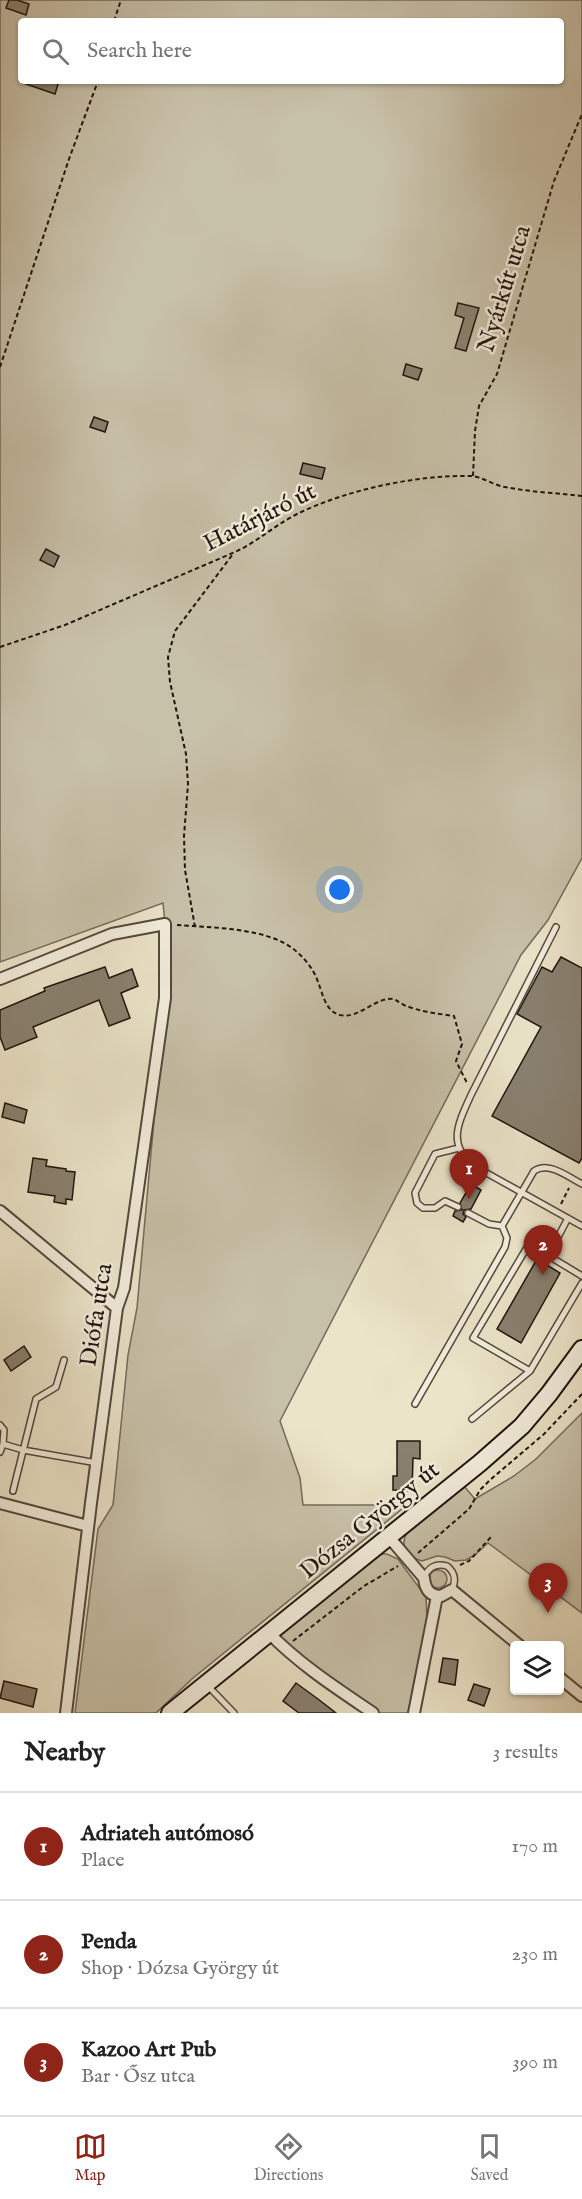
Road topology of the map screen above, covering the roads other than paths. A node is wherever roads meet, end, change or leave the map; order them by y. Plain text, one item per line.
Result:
1 (556, 927) dead end
2 (0, 979) edge
3 (459, 1148) junction
4 (582, 1184) edge
5 (522, 1192) junction
6 (458, 1207) dead end
7 (0, 1211) edge
8 (468, 1213) dead end
9 (568, 1218) junction
10 (580, 1223) edge
11 (502, 1226) junction
12 (548, 1256) junction
13 (582, 1276) edge
14 (582, 1283) edge
15 (117, 1308) junction
16 (582, 1349) edge
17 (64, 1360) dead end
18 (530, 1371) junction
19 (415, 1404) dead end
20 (472, 1419) dead end
21 (0, 1425) edge
22 (3, 1444) junction
23 (23, 1450) junction
24 (0, 1452) edge
25 (97, 1463) junction
26 (13, 1491) dead end
27 (0, 1503) edge
28 (88, 1526) junction
29 (388, 1536) junction
30 (424, 1578) junction
31 (452, 1590) junction
32 (437, 1596) junction
33 (268, 1632) junction
34 (513, 1641) edge
35 (564, 1681) edge
36 (207, 1684) junction
37 (582, 1696) edge
38 (66, 1713) edge
39 (170, 1713) edge
40 (234, 1713) edge
41 (373, 1713) edge
42 (414, 1713) edge

1 - 3 lane
2 - 15 street, Diófa utca
3 - 5 lane
3 - 6 lane
4 - 5 lane
5 - 9 lane
5 - 11 lane
7 - 15 street
8 - 11 lane
9 - 10 lane
9 - 12 lane
11 - 19 lane
12 - 13 lane
12 - 18 lane
14 - 18 lane
15 - 25 street, Diófa utca
16 - 29 main road, Dózsa György út
17 - 23 lane
18 - 20 lane
21 - 22 lane
22 - 23 lane
22 - 24 lane
23 - 25 lane
23 - 26 lane
25 - 28 street, Diófa utca
27 - 28 street
28 - 38 street, Diófa utca
29 - 30 street
29 - 33 main road, Dózsa György út
30 - 31 lane
30 - 32 street
31 - 32 street
31 - 34 street
32 - 42 street
33 - 36 main road, Dózsa György út
33 - 41 street
35 - 37 street
36 - 39 main road, Dózsa György út
36 - 40 lane

